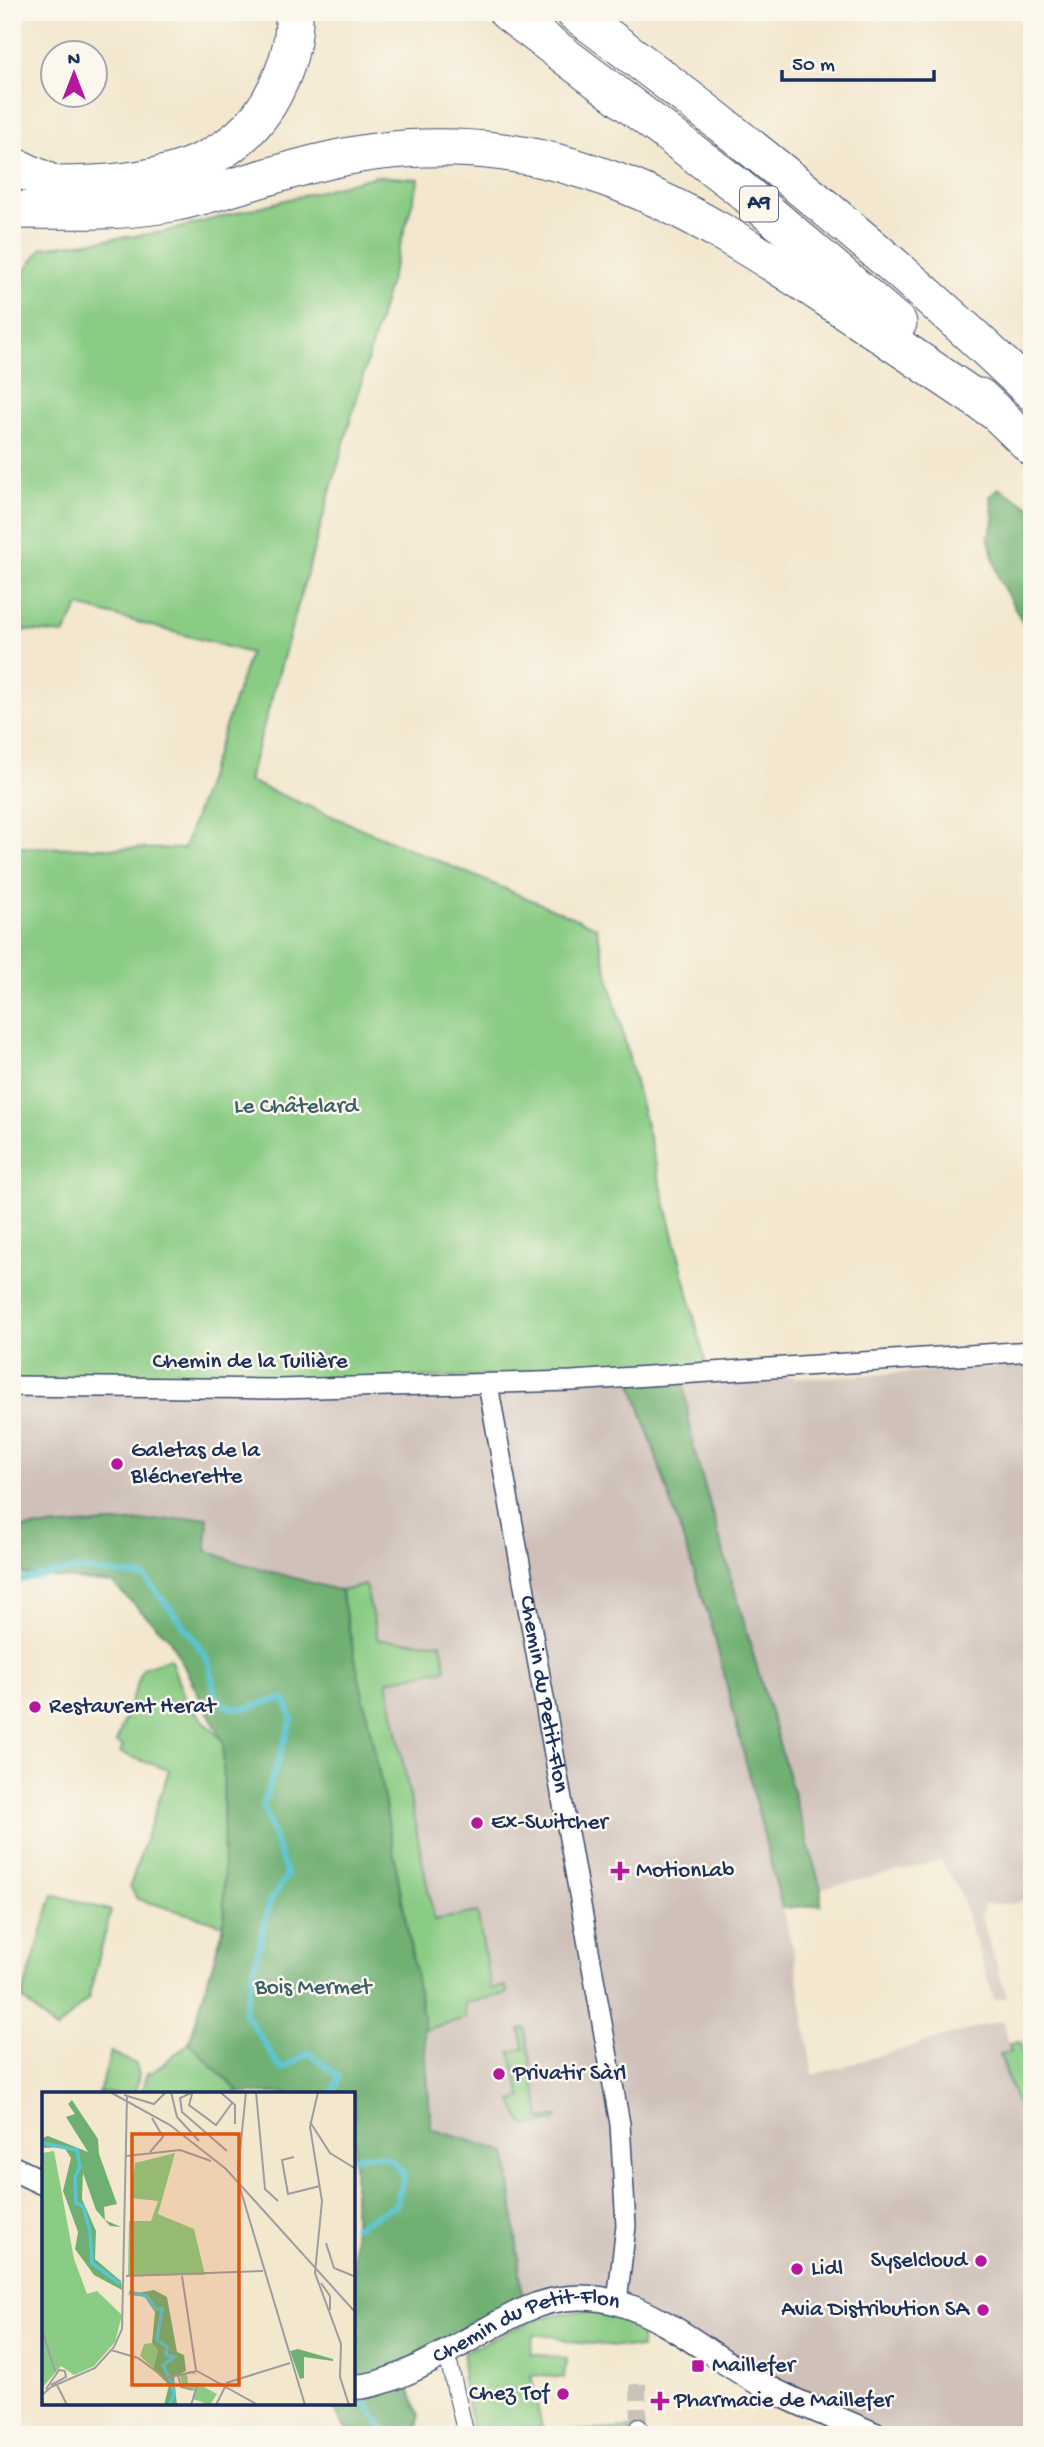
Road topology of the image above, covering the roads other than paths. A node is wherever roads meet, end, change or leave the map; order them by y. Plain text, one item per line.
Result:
1 (294, 12) edge
2 (507, 12) edge
3 (574, 12) edge
4 (597, 12) edge
5 (668, 83) junction
6 (12, 165) edge
7 (12, 188) edge
8 (54, 198) junction
9 (12, 210) edge
10 (12, 234) edge
11 (1032, 393) edge
12 (997, 413) junction
13 (1032, 447) edge
14 (1032, 1351) edge
15 (488, 1384) junction
16 (12, 1386) edge
17 (12, 2168) edge
18 (42, 2182) edge
19 (617, 2302) junction
20 (446, 2350) junction
21 (355, 2387) edge
22 (466, 2435) edge
23 (875, 2435) edge

1 - 8 highway
2 - 12 highway, A9
3 - 5 highway, A9
4 - 5 highway
5 - 11 highway, A9
6 - 8 highway
7 - 8 highway
8 - 9 highway
8 - 10 highway
8 - 12 highway
12 - 13 highway, A9
14 - 15 street
15 - 16 street, Chemin de la Tuilière
15 - 19 street, Chemin du Petit-Flon
17 - 18 street
19 - 20 street, Chemin du Petit-Flon
19 - 23 street
20 - 21 street, Chemin du Petit-Flon
20 - 22 street

